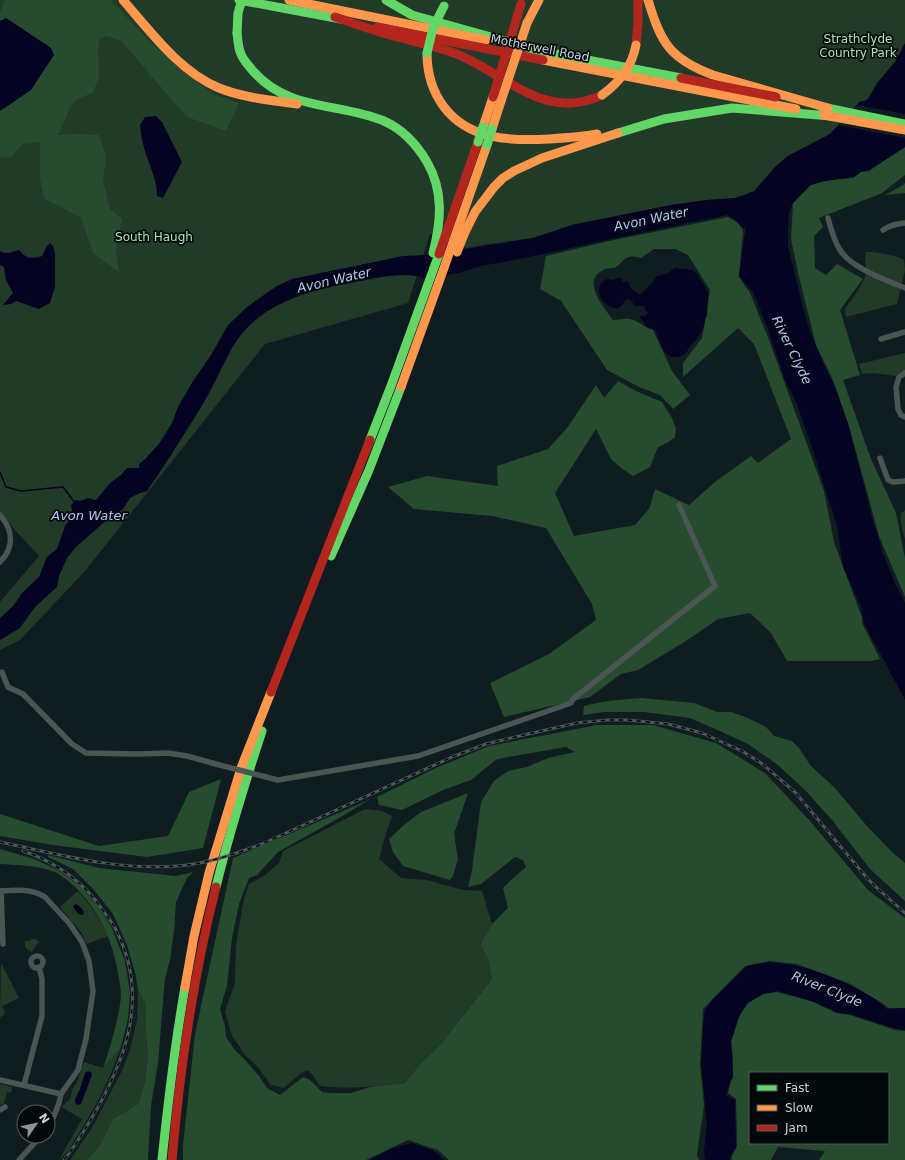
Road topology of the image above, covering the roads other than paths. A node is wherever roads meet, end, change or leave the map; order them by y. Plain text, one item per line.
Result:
1 (123, 0) edge
2 (240, 0) edge
3 (289, 0) edge
4 (386, 0) edge
5 (534, 0) edge
6 (539, 0) edge
7 (638, 0) edge
8 (648, 0) edge
9 (522, 2) edge
10 (447, 3) edge
11 (335, 17) junction
12 (527, 23) junction
13 (537, 50) junction
14 (497, 99) junction
15 (341, 110) junction
16 (834, 113) junction
17 (650, 124) junction
18 (905, 124) edge
19 (905, 130) edge
20 (482, 144) junction
21 (828, 218) dead end
22 (905, 223) edge
23 (883, 230) dead end
24 (461, 233) junction
25 (442, 237) junction
26 (905, 288) edge
27 (905, 332) edge
28 (881, 339) dead end
29 (905, 373) edge
30 (905, 417) edge
31 (880, 458) dead end
32 (905, 481) edge
33 (679, 505) dead end
34 (0, 515) edge
35 (0, 562) edge
36 (2, 672) dead end
37 (1, 891) edge
38 (1, 934) edge
39 (3, 944) dead end
40 (38, 967) dead end
41 (0, 1080) edge
42 (24, 1085) junction
43 (61, 1094) junction
44 (56, 1111) edge
45 (34, 1144) edge
46 (19, 1160) edge
47 (162, 1160) edge
48 (172, 1160) edge

1 - 15 main road
2 - 11 main road, Motherwell Road
2 - 15 main road, bridge
3 - 13 main road, Motherwell Road
4 - 13 main road
5 - 12 main road
6 - 12 main road
7 - 11 main road, bridge
8 - 16 main road
9 - 14 main road, bridge
10 - 17 main road, bridge
11 - 16 main road, Motherwell Road
12 - 14 main road, bridge
13 - 16 main road, Motherwell Road
14 - 20 main road, bridge
15 - 25 main road
16 - 17 main road
16 - 18 main road
16 - 19 main road
17 - 24 main road
20 - 24 main road
20 - 25 main road
21 - 26 street
22 - 23 street
24 - 48 main road
25 - 47 main road
27 - 28 street
29 - 30 street
31 - 32 street
33 - 36 street, bridge
34 - 35 street
37 - 38 street
37 - 43 street
38 - 39 street
40 - 42 street
41 - 42 street
42 - 43 street
43 - 44 street
45 - 46 street

